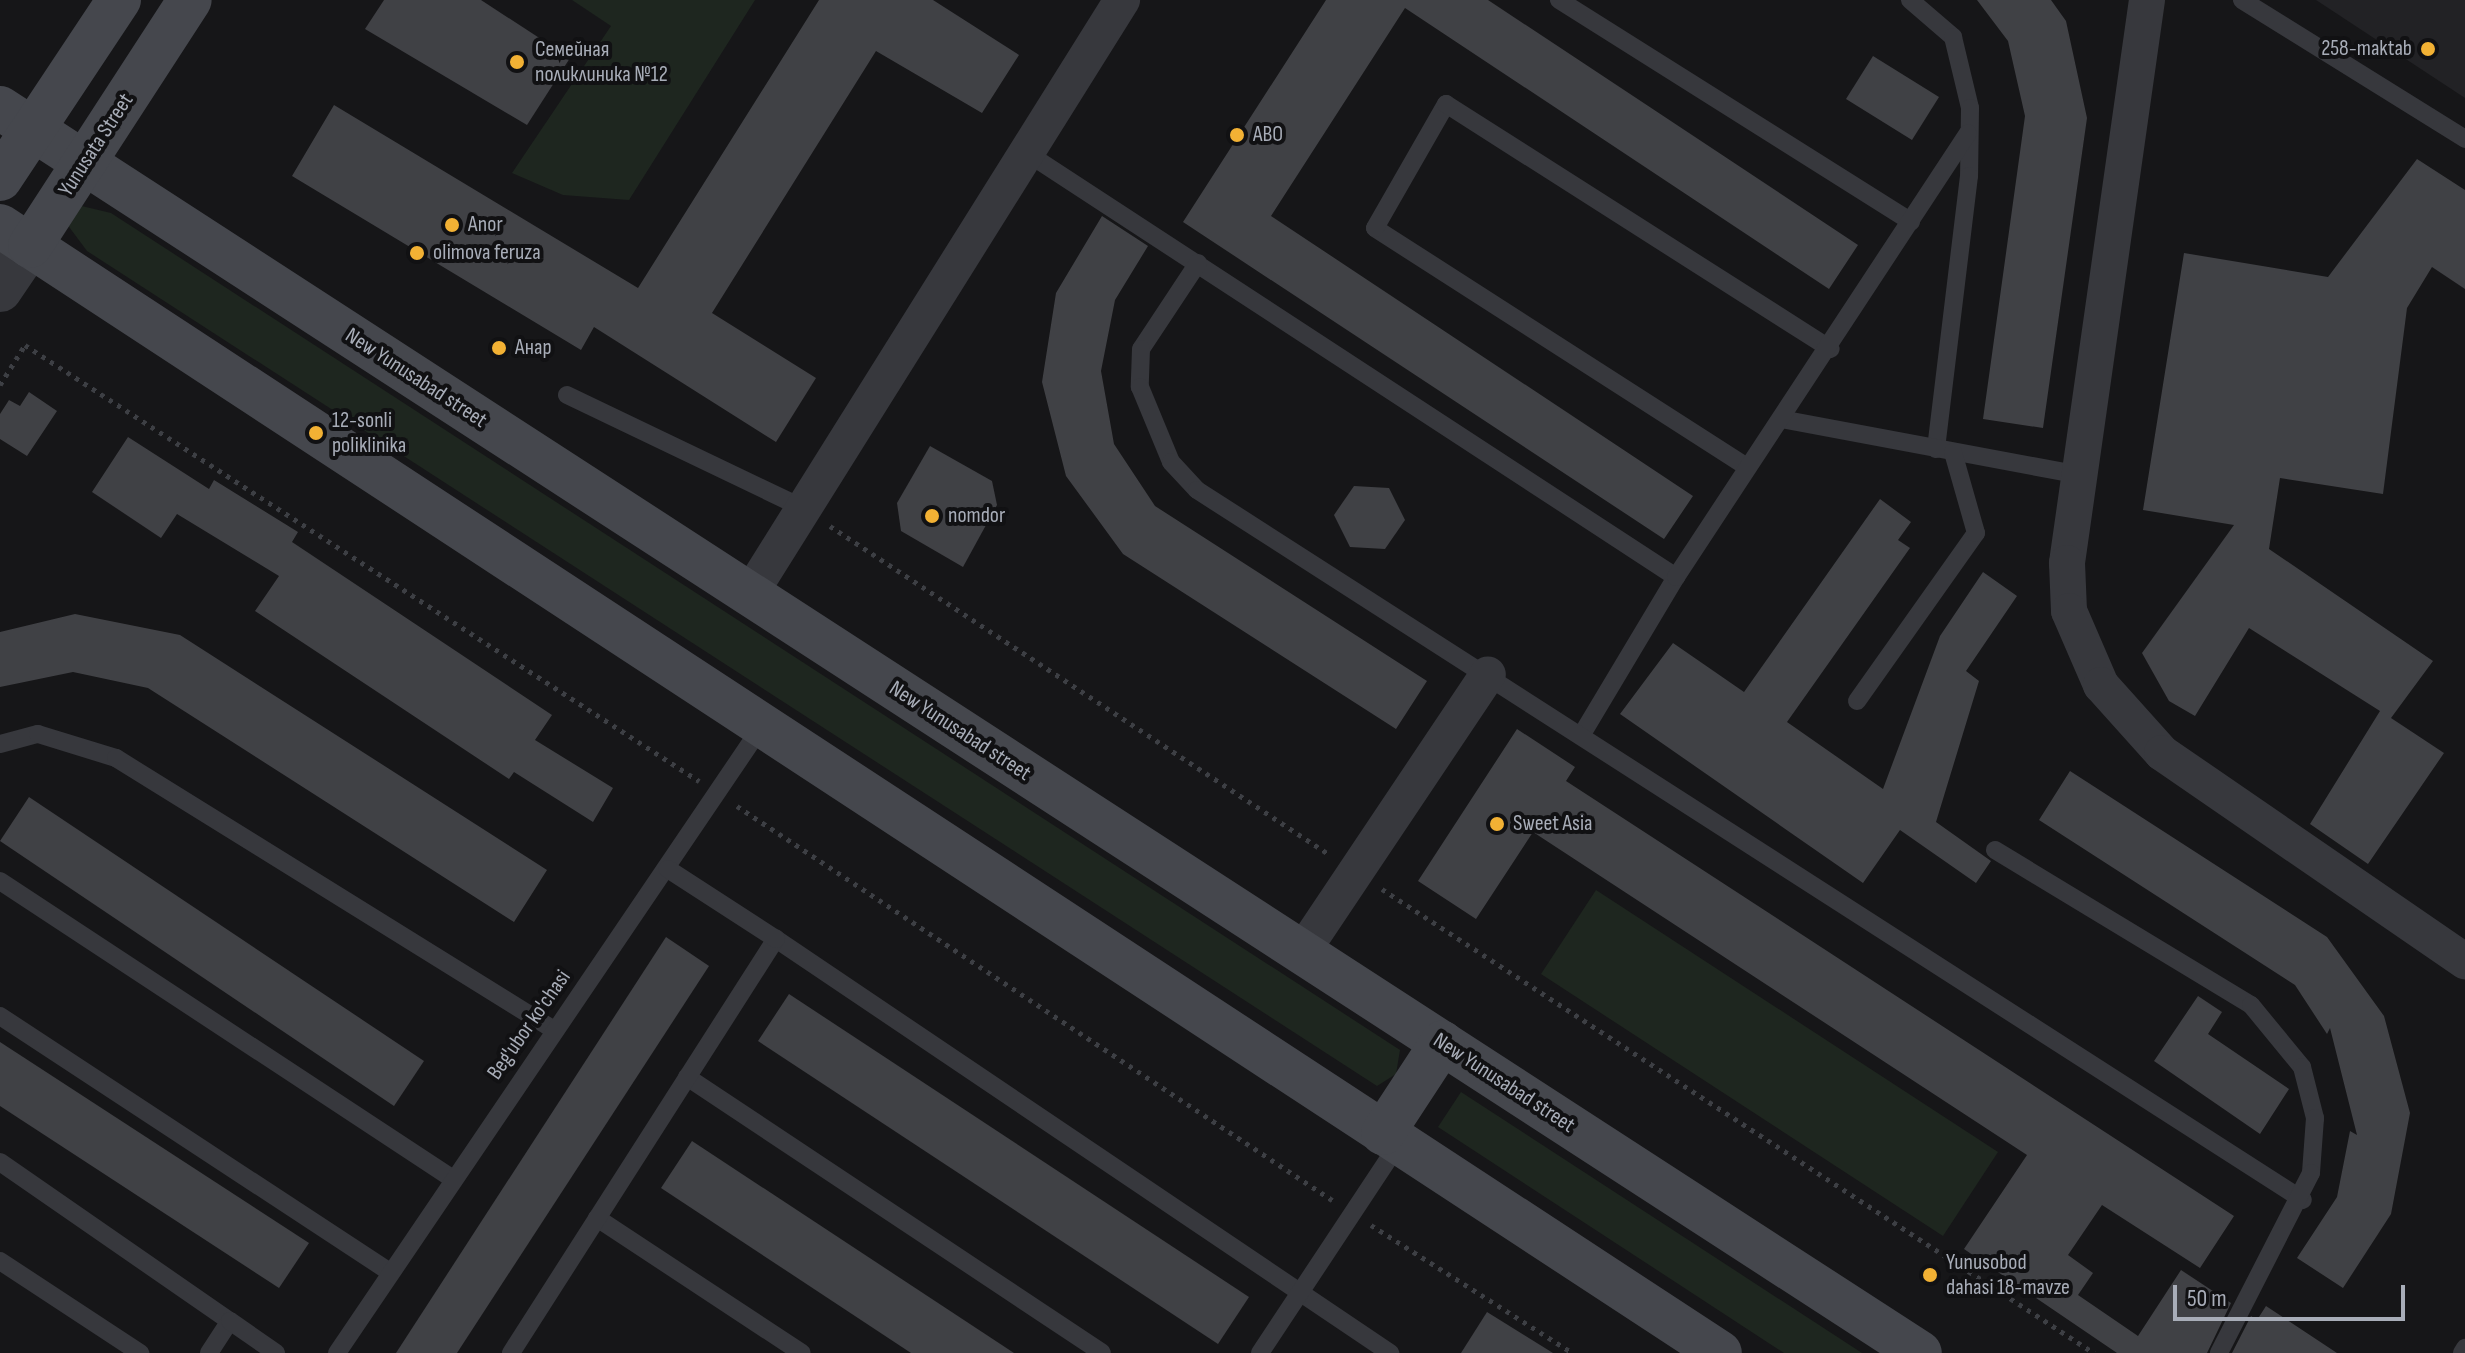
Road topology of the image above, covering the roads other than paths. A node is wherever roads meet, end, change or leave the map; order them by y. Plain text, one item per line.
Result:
1 (119, 0) edge
2 (190, 0) edge
3 (1122, 0) edge
4 (1559, 0) edge
5 (1910, 0) edge
6 (2147, 0) edge
7 (2242, 0) edge
8 (17, 119) edge
9 (1968, 133) junction
10 (2465, 139) edge
11 (1024, 151) junction
12 (84, 163) junction
13 (0, 179) edge
14 (1911, 222) junction
15 (15, 236) edge
16 (1198, 263) junction
17 (0, 290) edge
18 (1830, 349) junction
19 (567, 395) dead end
20 (1781, 419) junction
21 (1944, 450) junction
22 (1747, 467) junction
23 (2080, 475) junction
24 (803, 508) junction
25 (1676, 577) junction
26 (750, 594) junction
27 (1488, 674) junction
28 (1857, 701) dead end
29 (762, 726) junction
30 (1582, 734) junction
31 (0, 744) edge
32 (1995, 850) dead end
33 (668, 869) junction
34 (0, 881) edge
35 (776, 939) junction
36 (1302, 952) junction
37 (2465, 961) edge
38 (0, 1016) edge
39 (554, 1030) junction
40 (1442, 1043) junction
41 (687, 1077) junction
42 (1391, 1138) junction
43 (0, 1162) edge
44 (453, 1179) junction
45 (2303, 1200) junction
46 (597, 1218) junction
47 (0, 1261) edge
48 (390, 1272) junction
49 (1298, 1293) junction
50 (230, 1321) junction
51 (140, 1353) edge
52 (209, 1353) edge
53 (276, 1353) edge
54 (337, 1353) edge
55 (511, 1353) edge
56 (802, 1353) edge
57 (1102, 1353) edge
58 (1260, 1353) edge
59 (1390, 1353) edge
60 (1720, 1353) edge
61 (1920, 1353) edge
62 (2219, 1353) edge

1 - 8 main road
2 - 12 main road, Yunusata Street
3 - 11 street
4 - 14 lane
5 - 9 lane
6 - 23 street
7 - 10 lane
8 - 12 main road, New Yunusabad street
8 - 13 main road
9 - 14 lane
9 - 21 lane
11 - 16 lane
11 - 24 street
12 - 15 main road, Yunusata Street
12 - 26 main road, New Yunusabad street
14 - 18 lane
15 - 17 street, Yunusata Street
15 - 29 main road
16 - 25 lane
16 - 27 lane
18 - 20 lane
18 - 22 lane
19 - 24 lane
20 - 21 lane
20 - 22 lane
21 - 23 lane
21 - 28 lane
22 - 25 lane
23 - 37 street
24 - 26 street
25 - 30 lane
26 - 36 main road, New Yunusabad street
27 - 30 lane
27 - 36 street
29 - 33 lane, Beg'ubor ko'chasi
29 - 42 main road
30 - 45 lane
31 - 39 lane
32 - 45 lane
33 - 35 lane
33 - 39 lane, Beg'ubor ko'chasi
34 - 44 lane
35 - 41 lane
35 - 49 lane
36 - 40 main road, New Yunusabad street
38 - 48 lane
39 - 44 lane, Beg'ubor ko'chasi
40 - 42 main road
40 - 61 main road, New Yunusabad street
41 - 46 lane
41 - 57 lane
42 - 49 lane
42 - 60 main road
43 - 50 lane
44 - 48 lane, Beg'ubor ko'chasi
45 - 62 lane
46 - 55 lane
46 - 56 lane
47 - 51 lane
48 - 54 lane, Beg'ubor ko'chasi
49 - 58 lane
49 - 59 lane
50 - 52 lane
50 - 53 lane

